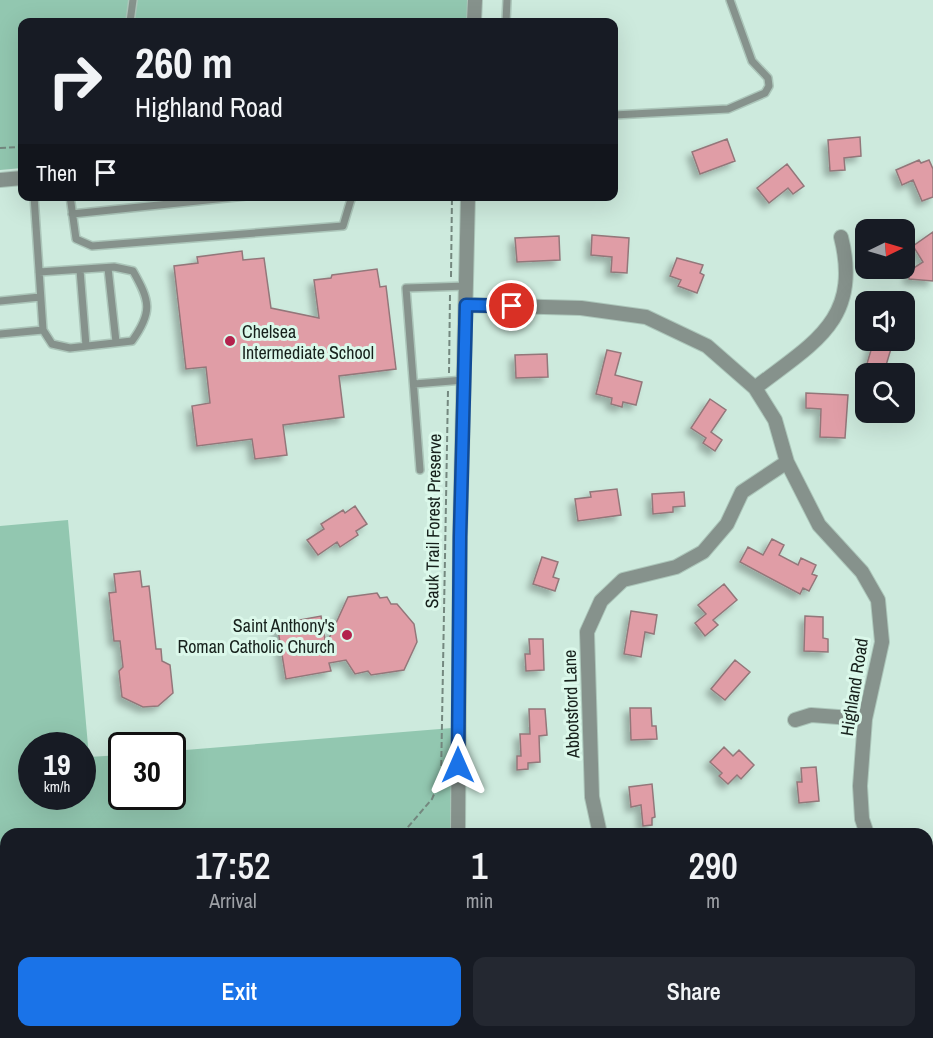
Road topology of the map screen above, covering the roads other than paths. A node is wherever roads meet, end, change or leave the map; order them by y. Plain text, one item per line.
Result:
1 (133, 0) edge
2 (475, 0) edge
3 (507, 0) edge
4 (730, 0) edge
5 (131, 18) edge
6 (474, 18) edge
7 (506, 18) edge
8 (618, 115) edge
9 (18, 178) edge
10 (0, 180) edge
11 (34, 201) edge
12 (71, 201) edge
13 (198, 201) edge
14 (350, 201) edge
15 (468, 201) edge
16 (72, 214) junction
17 (841, 237) dead end
18 (108, 268) junction
19 (80, 270) junction
20 (39, 272) junction
21 (467, 286) junction
22 (40, 297) junction
23 (0, 301) edge
24 (466, 305) junction
25 (43, 330) junction
26 (0, 334) edge
27 (116, 342) junction
28 (86, 346) junction
29 (464, 380) junction
30 (414, 384) junction
31 (755, 388) junction
32 (787, 462) junction
33 (420, 470) dead end
34 (865, 719) junction
35 (795, 720) dead end
36 (458, 828) edge
37 (599, 828) edge
38 (865, 828) edge

1 - 5 lane
2 - 6 street
3 - 7 lane
4 - 8 lane
9 - 10 street
11 - 20 lane
12 - 16 lane
13 - 16 lane
14 - 16 lane
15 - 21 street
17 - 31 street
18 - 19 lane
18 - 27 lane
18 - 27 lane
19 - 20 lane
19 - 28 lane
20 - 22 lane
21 - 24 street
21 - 30 lane
22 - 23 lane
22 - 25 lane
24 - 29 street
24 - 31 street, Highland Road
25 - 26 lane
25 - 28 lane
27 - 28 lane
29 - 30 lane
29 - 36 street
30 - 33 lane
31 - 32 street, Highland Road
32 - 34 street, Highland Road
32 - 37 street, Abbotsford Lane
34 - 35 street
34 - 38 street, Highland Road

